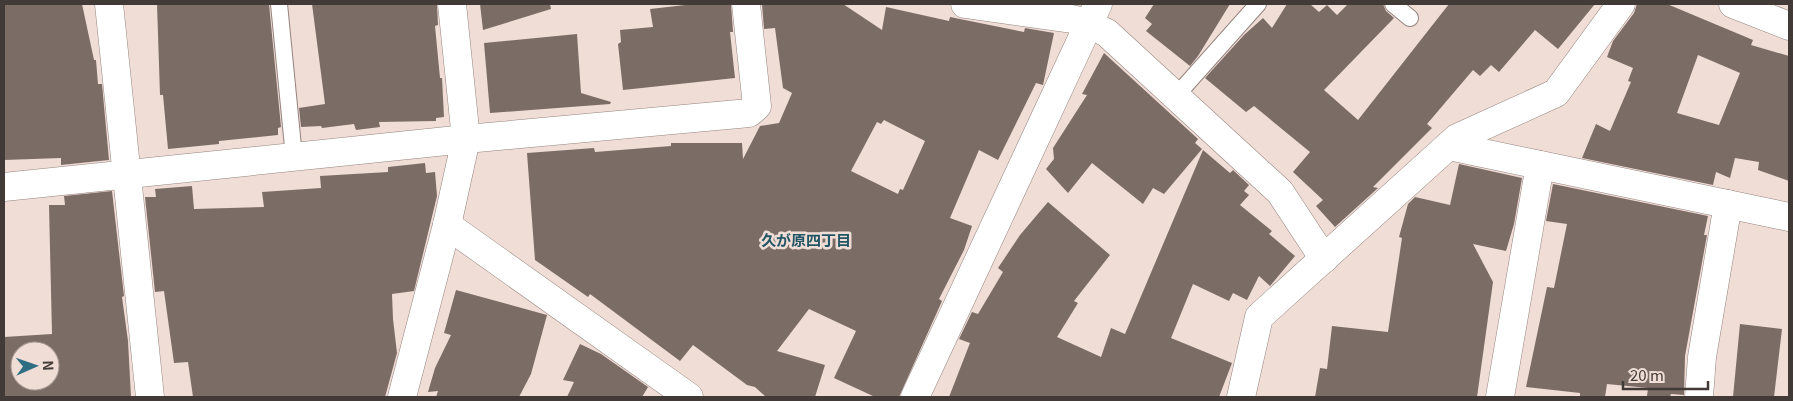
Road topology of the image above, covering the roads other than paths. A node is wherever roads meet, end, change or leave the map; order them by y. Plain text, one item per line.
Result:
1 (109, 4) edge
2 (279, 4) edge
3 (452, 4) edge
4 (746, 4) edge
5 (964, 4) edge
6 (1258, 4) edge
7 (1394, 4) edge
8 (1622, 4) edge
9 (1734, 4) edge
10 (1092, 14) edge
11 (1410, 18) dead end
12 (1789, 26) edge
13 (1175, 97) junction
14 (466, 139) junction
15 (1449, 146) junction
16 (294, 157) junction
17 (1540, 165) junction
18 (128, 174) junction
19 (4, 187) edge
20 (1728, 204) junction
21 (1789, 216) edge
22 (447, 225) junction
23 (1324, 259) junction
24 (150, 397) edge
25 (402, 397) edge
26 (689, 397) edge
27 (915, 397) edge
28 (1241, 397) edge
29 (1500, 397) edge
30 (1699, 397) edge

1 - 18 street
2 - 16 lane
3 - 14 street
4 - 14 street
5 - 10 street
6 - 13 lane
7 - 11 lane
8 - 15 street
9 - 12 street
10 - 13 street
10 - 27 street
13 - 23 street
14 - 16 street
14 - 22 street
15 - 17 street
15 - 23 street
16 - 18 street
17 - 20 street
17 - 29 street
18 - 19 street
18 - 24 street
20 - 21 street
20 - 30 street
22 - 25 street
22 - 26 street
23 - 28 street

